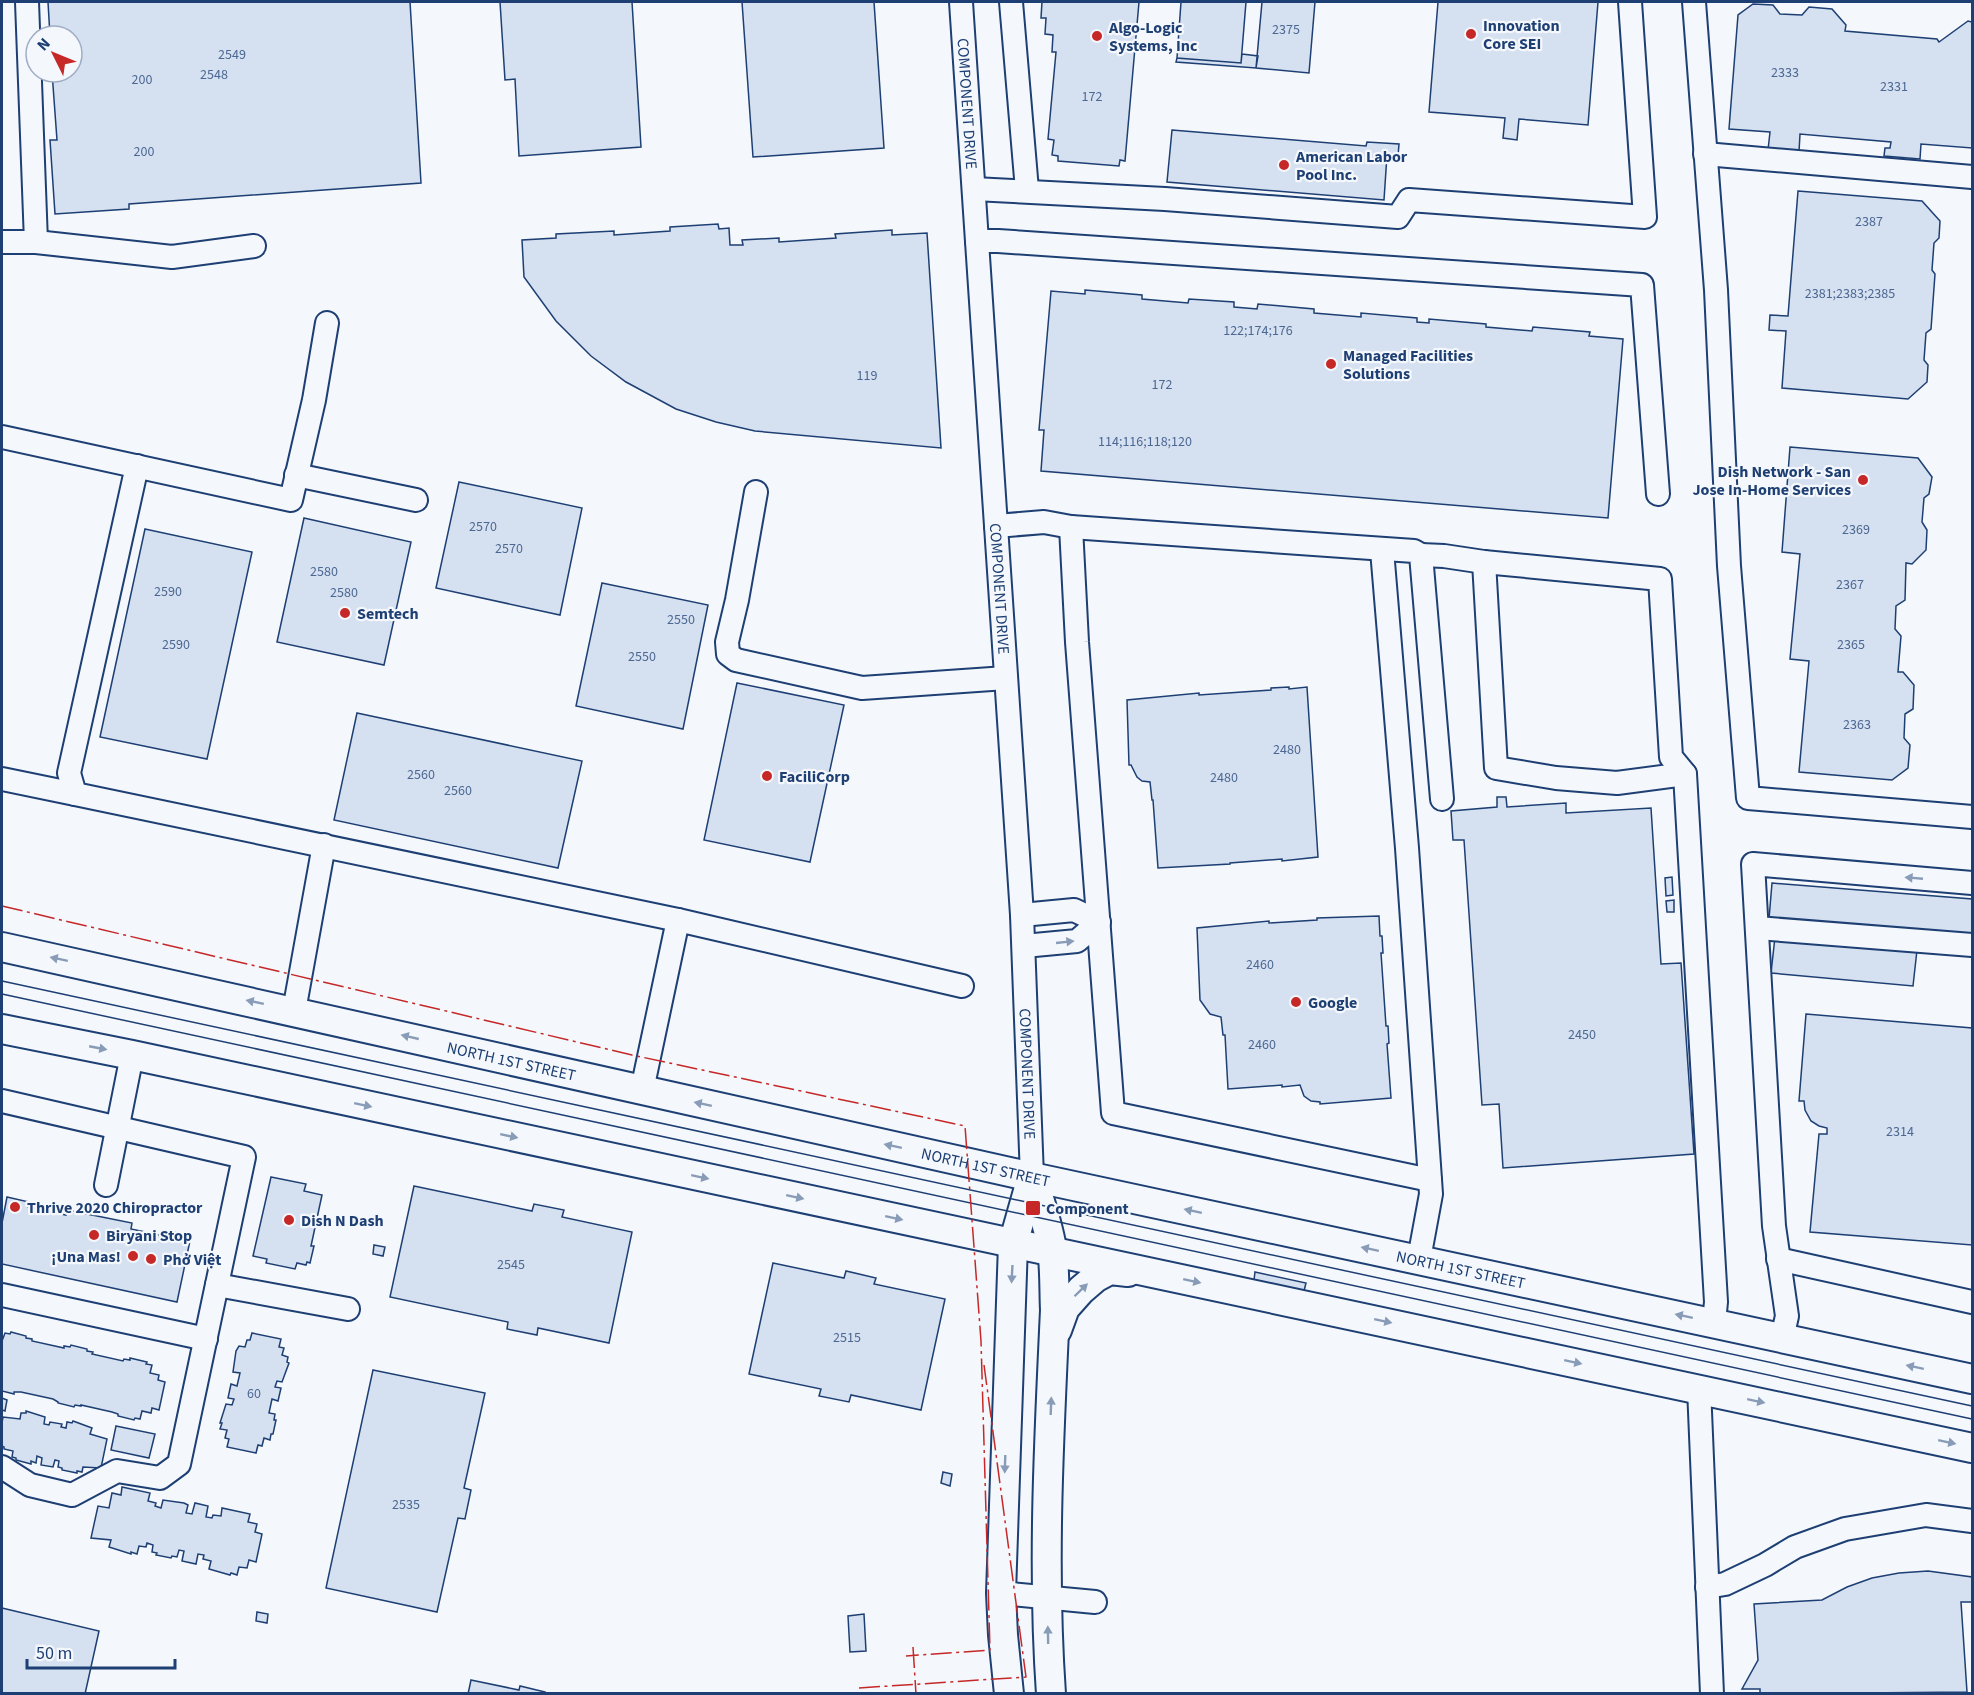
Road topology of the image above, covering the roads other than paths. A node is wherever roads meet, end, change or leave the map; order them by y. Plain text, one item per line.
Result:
1 (27, 2) edge
2 (961, 2) edge
3 (1011, 2) edge
4 (1630, 2) edge
5 (1694, 2) edge
6 (1705, 154) junction
7 (1972, 177) edge
8 (974, 189) junction
9 (1027, 190) junction
10 (977, 241) junction
11 (2, 242) edge
12 (36, 242) junction
13 (255, 246) dead end
14 (327, 323) dead end
15 (2, 437) edge
16 (137, 466) junction
17 (296, 475) junction
18 (756, 492) dead end
19 (1658, 494) dead end
20 (416, 500) dead end
21 (996, 526) junction
22 (1071, 527) junction
23 (1382, 550) junction
24 (1421, 555) junction
25 (1484, 562) junction
26 (1005, 678) junction
27 (1685, 774) junction
28 (2, 779) edge
29 (75, 794) junction
30 (1442, 799) dead end
31 (1972, 817) edge
32 (324, 845) junction
33 (1972, 883) edge
34 (1022, 915) junction
35 (678, 920) junction
36 (1099, 922) junction
37 (1757, 928) junction
38 (1972, 945) edge
39 (1024, 946) junction
40 (2, 947) edge
41 (962, 986) dead end
42 (294, 1011) junction
43 (2, 1029) edge
44 (132, 1055) junction
45 (642, 1090) junction
46 (2, 1101) edge
47 (117, 1129) junction
48 (1032, 1177) junction
49 (1430, 1179) junction
50 (106, 1185) dead end
51 (1013, 1244) junction
52 (1052, 1251) junction
53 (1419, 1259) junction
54 (1778, 1259) junction
55 (1158, 1274) junction
56 (217, 1285) junction
57 (2, 1295) edge
58 (1972, 1302) edge
59 (348, 1309) dead end
60 (1714, 1322) junction
61 (1782, 1338) junction
62 (206, 1339) junction
63 (1053, 1340) junction
64 (1972, 1379) edge
65 (1699, 1388) junction
66 (1972, 1448) edge
67 (2, 1467) edge
68 (1972, 1521) edge
69 (1707, 1587) junction
70 (1001, 1593) junction
71 (1047, 1598) junction
72 (1095, 1602) dead end
73 (1009, 1694) edge
74 (1051, 1694) edge
75 (1712, 1694) edge

1 - 12 street
2 - 8 street, COMPONENT DRIVE
3 - 9 street
4 - 9 street
5 - 6 street
6 - 7 street
6 - 31 street
8 - 9 street
8 - 10 street, COMPONENT DRIVE
10 - 19 street
10 - 21 street, COMPONENT DRIVE
11 - 12 street
12 - 13 street
14 - 17 street
15 - 16 street
16 - 17 street
16 - 29 street
17 - 20 street
18 - 26 street
21 - 22 street
21 - 26 street, COMPONENT DRIVE
22 - 23 street
22 - 36 street
23 - 24 street
23 - 49 street
24 - 25 street
24 - 30 street
25 - 27 street
25 - 27 street
26 - 34 street, COMPONENT DRIVE
27 - 60 street
28 - 29 street
29 - 32 street
32 - 35 street
32 - 42 street
33 -> 37 street
34 - 36 street
34 - 39 street, COMPONENT DRIVE
35 - 41 street
35 - 45 street
39 -> 36 street
36 - 49 street
37 - 38 street
37 - 54 street
39 - 48 street, COMPONENT DRIVE
42 -> 40 main road, NORTH 1ST STREET
45 -> 42 main road, NORTH 1ST STREET
43 -> 44 main road
44 - 47 street
44 -> 51 main road
48 -> 45 main road, NORTH 1ST STREET
46 - 47 street
47 - 50 street
47 - 56 street
48 - 51 main road, COMPONENT DRIVE
48 - 52 main road, COMPONENT DRIVE
53 -> 48 main road, NORTH 1ST STREET
49 - 53 street
51 - 52 main road
51 -> 70 main road, COMPONENT DRIVE
52 - 55 main road
52 - 63 main road, COMPONENT DRIVE
60 -> 53 main road, NORTH 1ST STREET
54 - 58 street
54 - 61 street
63 -> 55 main road
55 -> 65 main road
56 - 59 street
56 - 62 street
57 - 62 street
60 - 61 main road, NORTH 1ST STREET
64 -> 61 main road, NORTH 1ST STREET
62 - 67 street
71 -> 63 main road, COMPONENT DRIVE
65 -> 66 main road
65 - 69 street
68 - 69 street
69 - 75 street
70 - 71 street
70 - 73 main road, COMPONENT DRIVE
71 - 72 street
74 -> 71 main road, COMPONENT DRIVE

